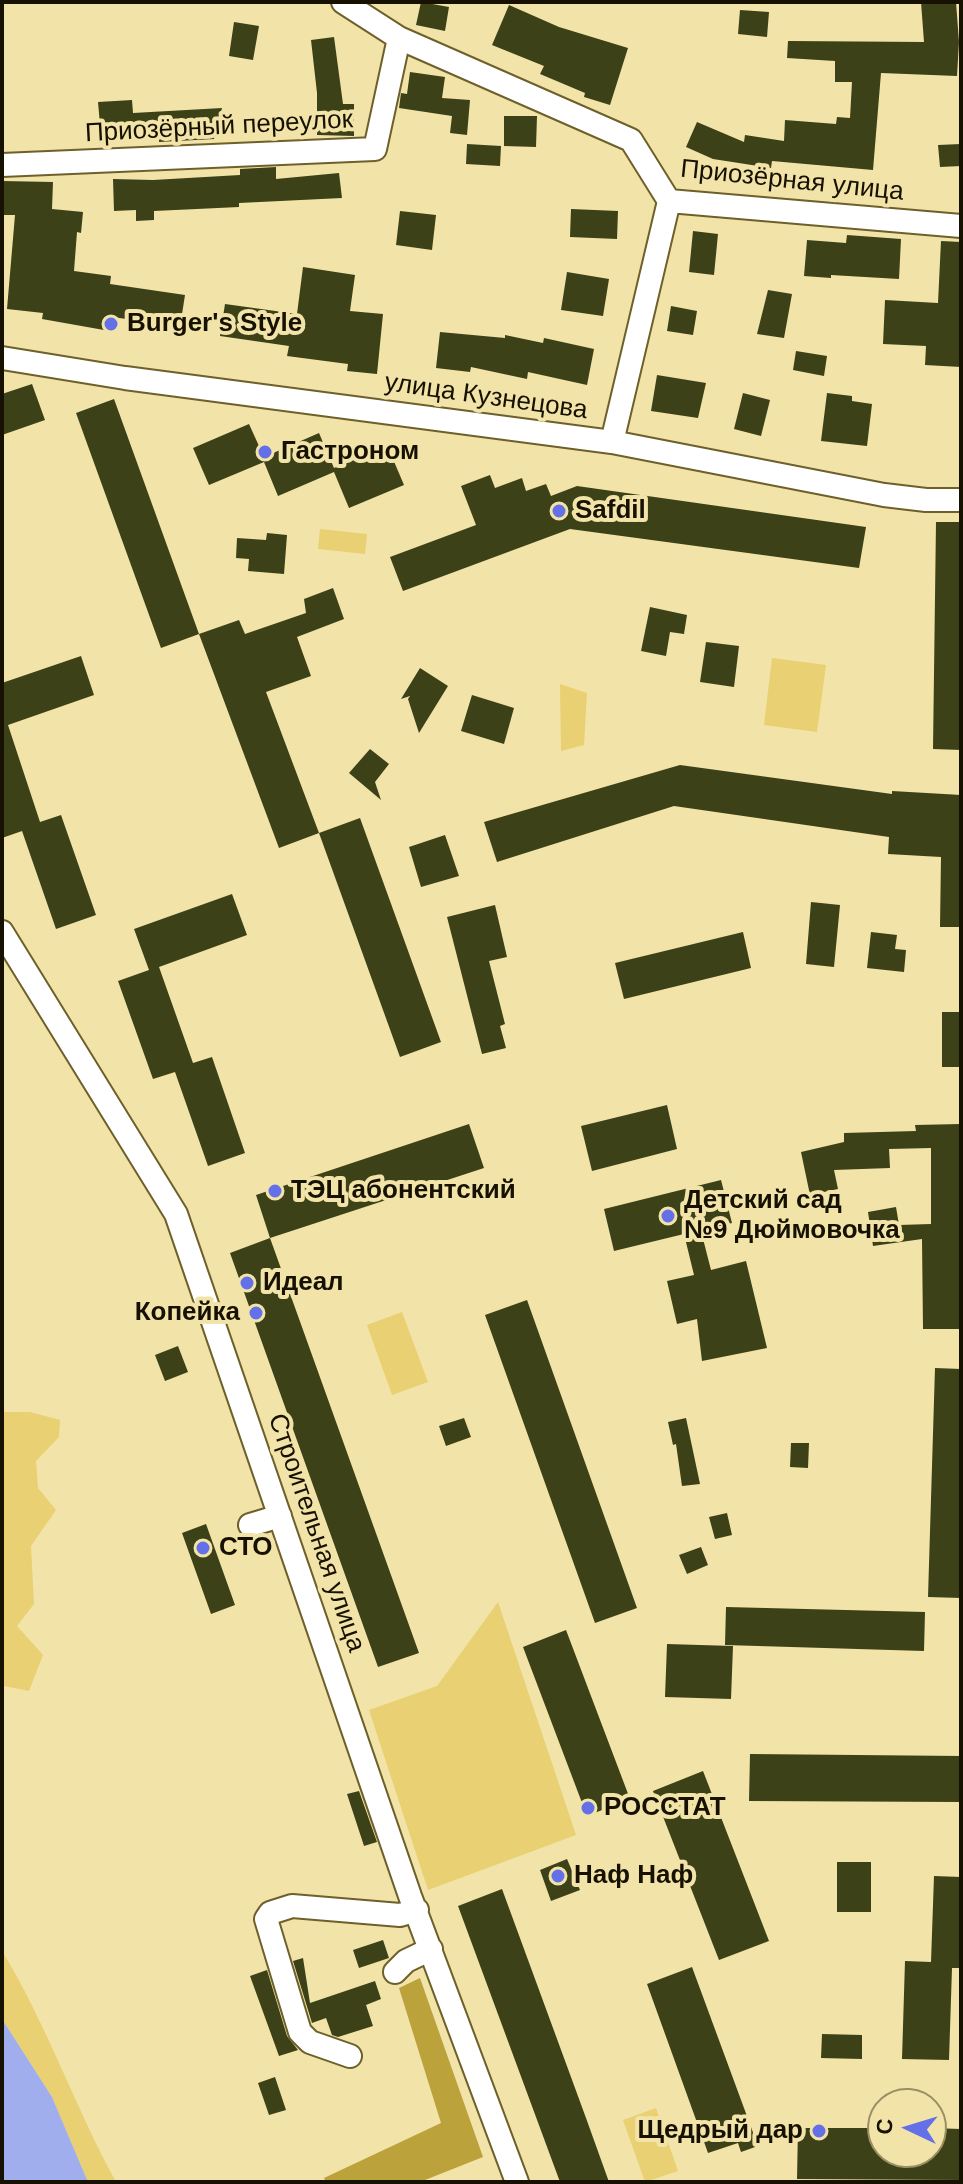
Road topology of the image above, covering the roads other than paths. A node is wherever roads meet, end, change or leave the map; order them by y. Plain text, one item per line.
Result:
1 (343, 2) edge
2 (399, 38) junction
3 (2, 165) edge
4 (669, 201) junction
5 (961, 226) edge
6 (2, 358) edge
7 (612, 442) junction
8 (961, 500) edge
9 (2, 932) edge
10 (280, 1516) junction
11 (250, 1525) dead end
12 (417, 1910) junction
13 (431, 1949) junction
14 (395, 1972) dead end
15 (350, 2056) dead end
16 (517, 2182) edge

1 - 2 street, Приозёрная улица
2 - 3 street, Приозёрный переулок
2 - 4 street, Приозёрная улица
4 - 5 street, Приозёрная улица
4 - 7 street
6 - 7 street, улица Кузнецова
7 - 8 street, улица Кузнецова
9 - 10 street, Строительная улица
10 - 11 street
10 - 12 street, Строительная улица
12 - 13 street, Строительная улица
12 - 15 street
13 - 14 street
13 - 16 street, Строительная улица

